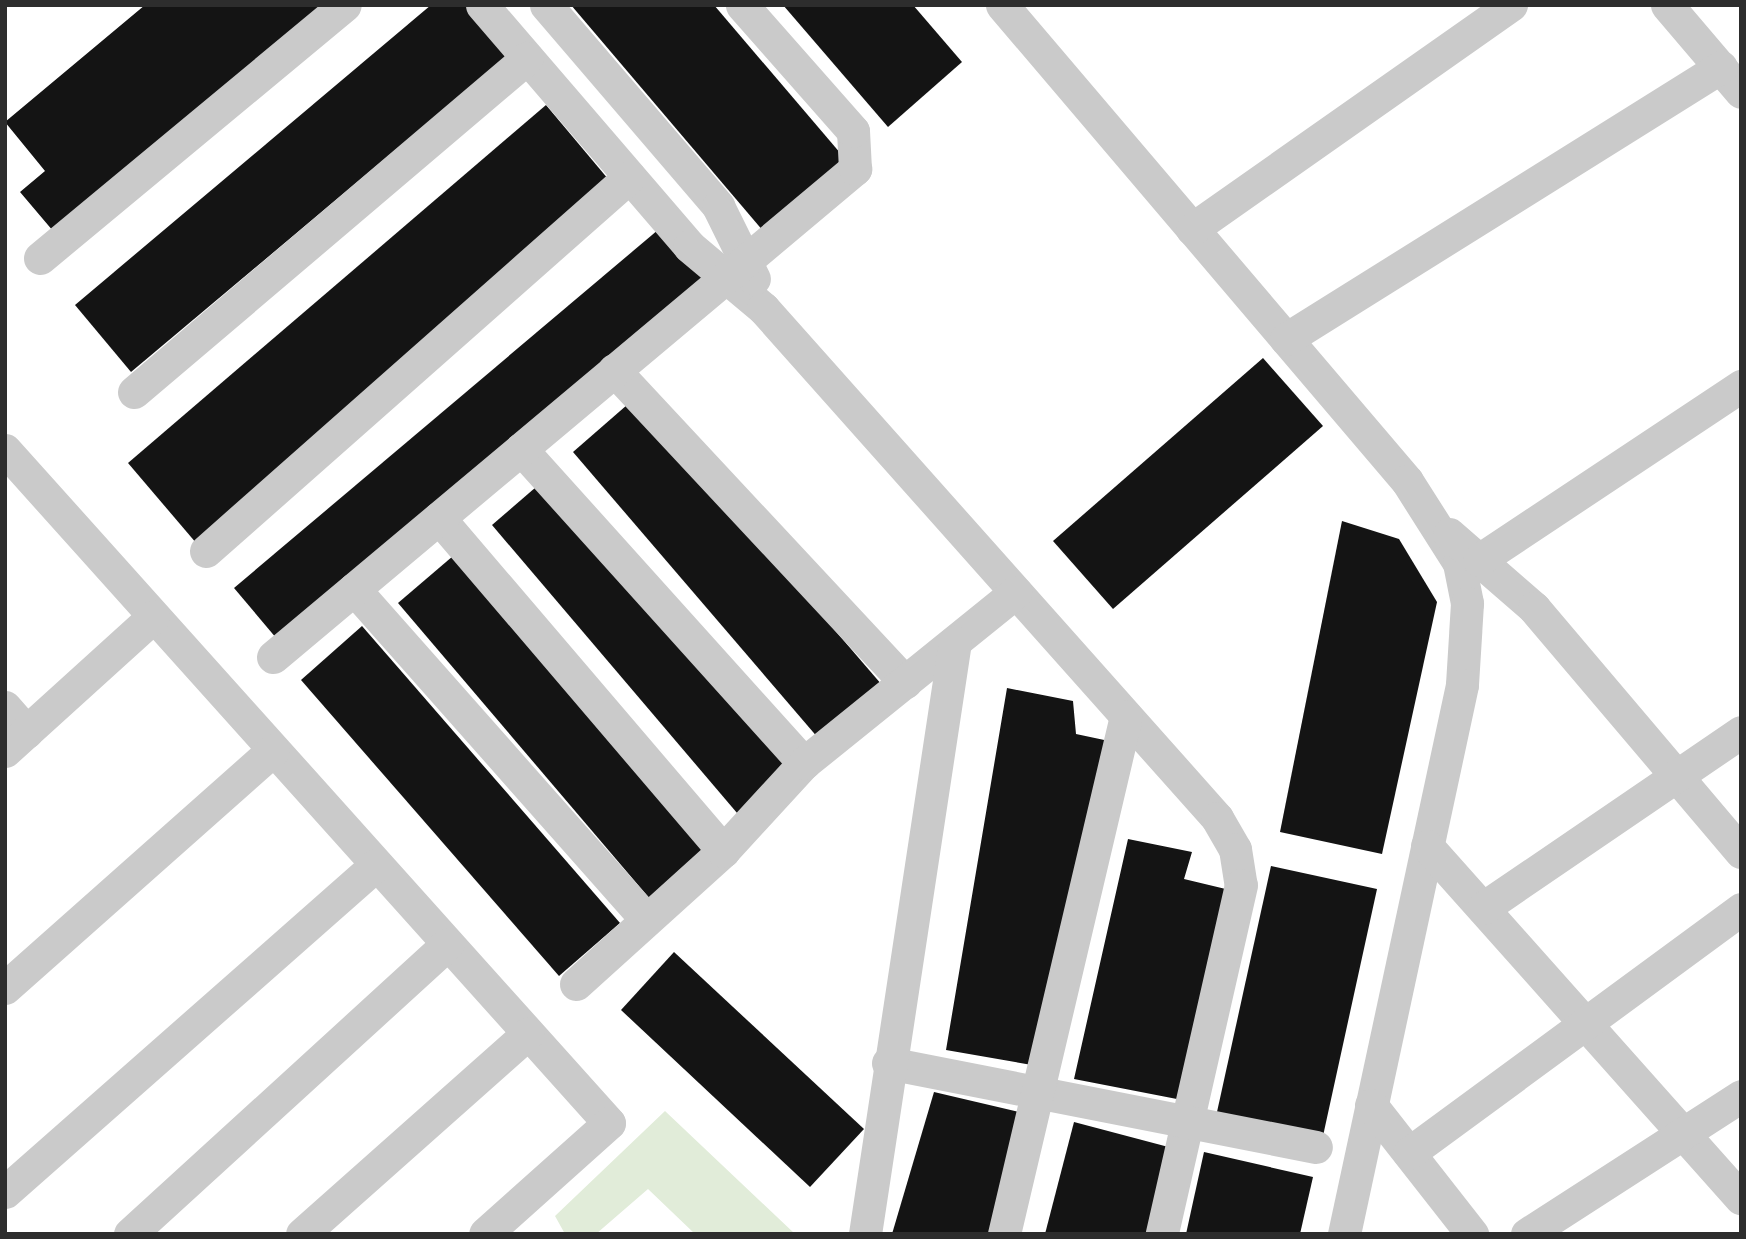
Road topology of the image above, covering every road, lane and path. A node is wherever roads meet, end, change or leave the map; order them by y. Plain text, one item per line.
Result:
1 (345, 5) edge
2 (482, 5) edge
3 (546, 5) edge
4 (742, 5) edge
5 (1511, 5) edge
6 (1667, 5) edge
7 (1008, 7) edge
8 (527, 58) junction
9 (1731, 79) edge
10 (629, 177) junction
11 (1192, 229) junction
12 (40, 258) dead end
13 (737, 267) junction
14 (1286, 339) junction
15 (614, 370) junction
16 (1741, 386) edge
17 (134, 392) dead end
18 (521, 449) junction
19 (5, 450) edge
20 (1421, 510) junction
21 (439, 518) junction
22 (206, 551) dead end
23 (1479, 561) junction
24 (354, 589) junction
25 (1016, 592) junction
26 (153, 617) junction
27 (955, 642) junction
28 (273, 657) dead end
29 (905, 682) junction
30 (5, 707) edge
31 (1126, 716) junction
32 (1741, 732) edge
33 (16, 741) edge
34 (272, 750) junction
35 (804, 763) junction
36 (1679, 774) junction
37 (1427, 846) junction
38 (723, 851) junction
39 (1741, 852) edge
40 (376, 865) junction
41 (1483, 908) junction
42 (1741, 909) edge
43 (645, 917) junction
44 (448, 944) junction
45 (576, 984) dead end
46 (5, 988) edge
47 (1586, 1023) junction
48 (528, 1033) junction
49 (888, 1063) junction
50 (1038, 1091) junction
51 (1741, 1096) edge
52 (1371, 1105) junction
53 (1188, 1119) junction
54 (1683, 1133) junction
55 (1315, 1147) dead end
56 (1409, 1153) junction
57 (5, 1192) edge
58 (1741, 1199) edge
59 (130, 1234) edge
60 (302, 1234) edge
61 (485, 1234) edge
62 (865, 1234) edge
63 (1004, 1234) edge
64 (1162, 1234) edge
65 (1344, 1234) edge
66 (1472, 1234) edge
67 (1527, 1234) edge

1 - 12 street
2 - 8 street
3 - 13 street
4 - 13 street
5 - 11 street
6 - 9 street
7 - 11 street
8 - 10 street
8 - 17 street
9 - 14 street
10 - 13 street
10 - 22 street
11 - 14 street
13 - 15 street
13 - 25 street
14 - 20 street
15 - 18 street
15 - 29 street
16 - 23 street
18 - 21 street
18 - 35 street
19 - 26 street
20 - 23 street
20 - 37 street
21 - 24 street
21 - 38 street
23 - 36 street
24 - 28 street
24 - 43 street
25 - 27 street
25 - 31 street
26 - 33 street
26 - 34 street
27 - 29 street
27 - 49 street
29 - 35 street
30 - 33 street
31 - 50 street
31 - 53 street
32 - 36 street
34 - 40 street
34 - 46 street
35 - 38 street
36 - 39 street
36 - 41 street
37 - 41 street
37 - 52 street
38 - 43 street
40 - 44 street
40 - 57 street
41 - 47 street
42 - 47 street
43 - 45 street
44 - 48 street
44 - 59 street
47 - 54 street
47 - 56 street
48 - 60 street
48 - 61 street
49 - 50 street
49 - 62 street
50 - 53 street
50 - 63 street
51 - 54 street
52 - 56 street
52 - 65 street
53 - 55 street
53 - 64 street
54 - 58 street
54 - 67 street
56 - 66 street

